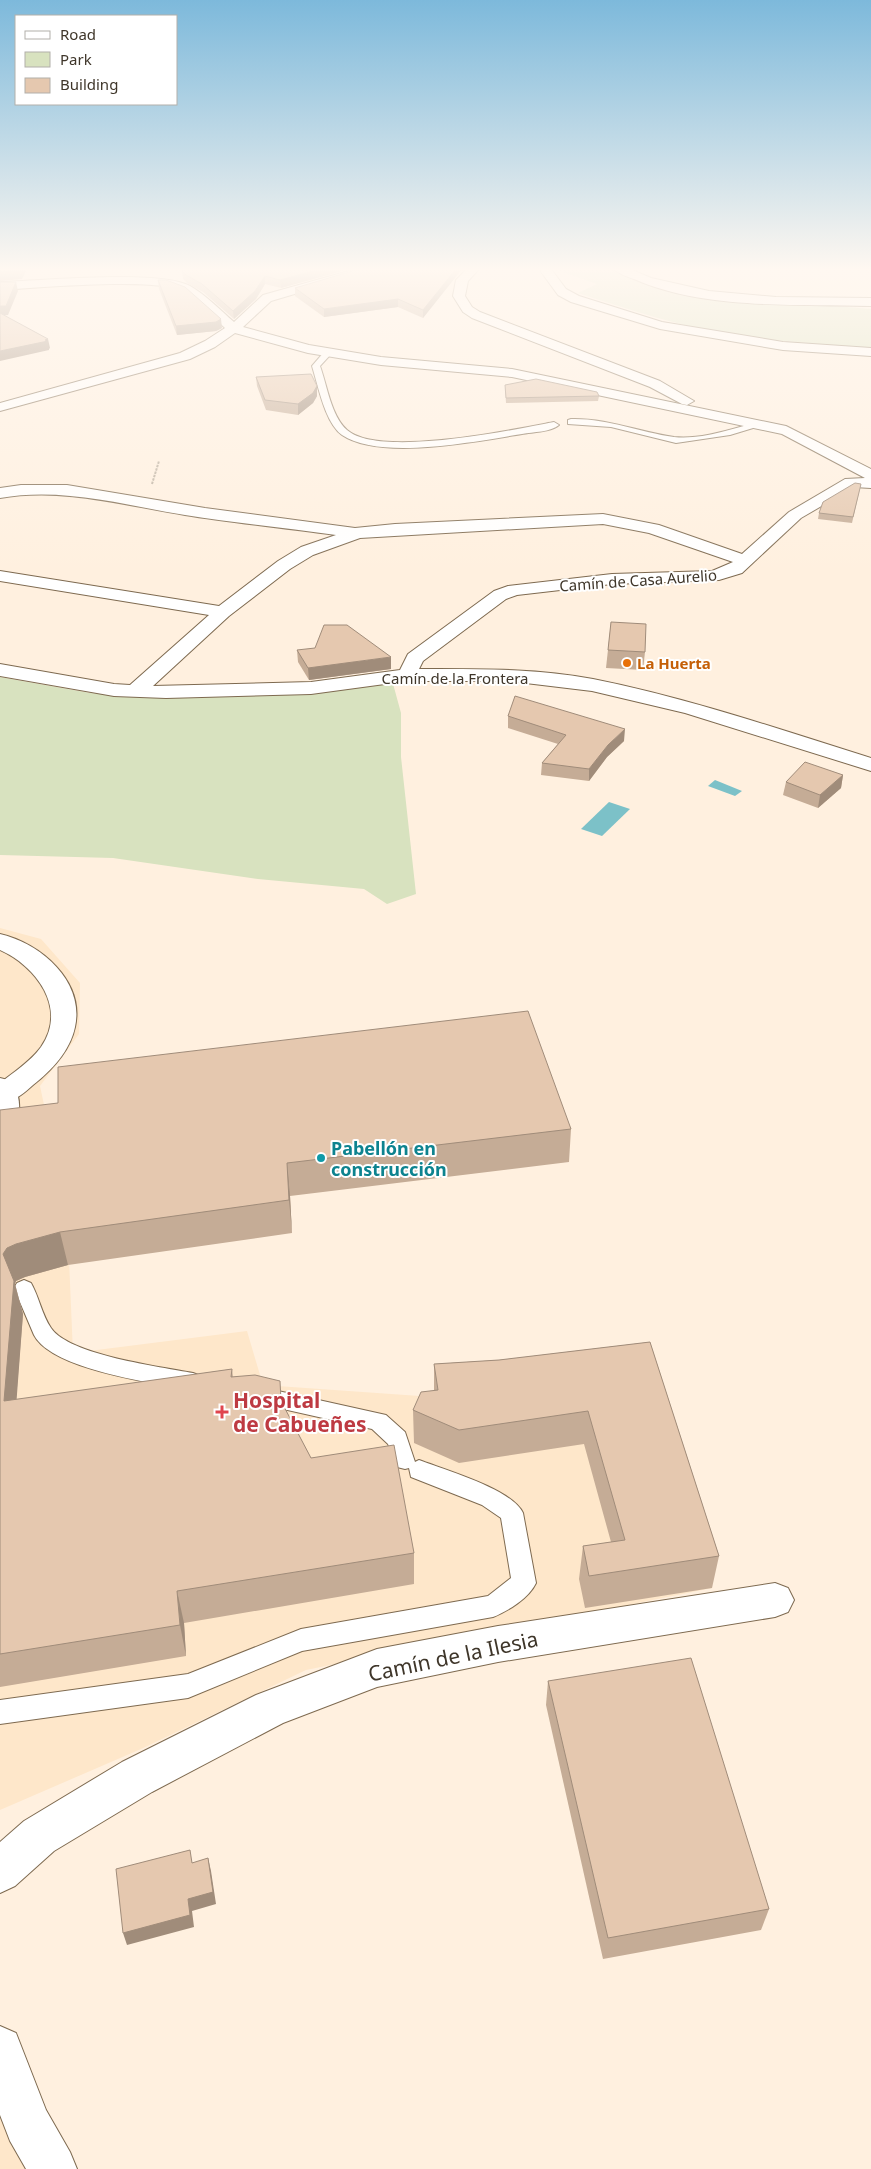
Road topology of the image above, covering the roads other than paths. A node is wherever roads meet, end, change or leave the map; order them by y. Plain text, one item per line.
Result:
1 (133, 370) edge
2 (318, 370) edge
3 (482, 370) edge
4 (619, 370) edge
5 (0, 407) edge
6 (704, 413) junction
7 (571, 422) dead end
8 (554, 425) dead end
9 (758, 425) junction
10 (871, 475) edge
11 (871, 483) edge
12 (0, 493) edge
13 (357, 533) junction
14 (743, 560) junction
15 (0, 576) edge
16 (223, 612) junction
17 (0, 670) edge
18 (408, 675) junction
19 (135, 691) junction
20 (871, 765) edge
21 (0, 941) edge
22 (3, 1088) edge
23 (0, 1132) edge
24 (24, 1288) dead end
25 (215, 1387) edge
26 (244, 1393) edge
27 (774, 1600) dead end
28 (0, 1712) edge
29 (0, 1871) edge
30 (0, 2049) edge
31 (53, 2169) edge

1 - 5 street
2 - 8 lane
3 - 6 street
4 - 6 street
6 - 9 street
7 - 9 lane
9 - 10 street
11 - 14 street, Camín de Casa Aurelio
12 - 13 street
13 - 14 street
13 - 16 street
14 - 18 street, Camín de Casa Aurelio
15 - 16 street
16 - 19 street
17 - 19 street, Camín de la Frontera
18 - 19 street, Camín de la Frontera
18 - 20 street, Camín de la Frontera
21 - 22 street
22 - 23 lane
24 - 25 lane
26 - 28 lane
27 - 29 street, Camín de la Ilesia
30 - 31 street

